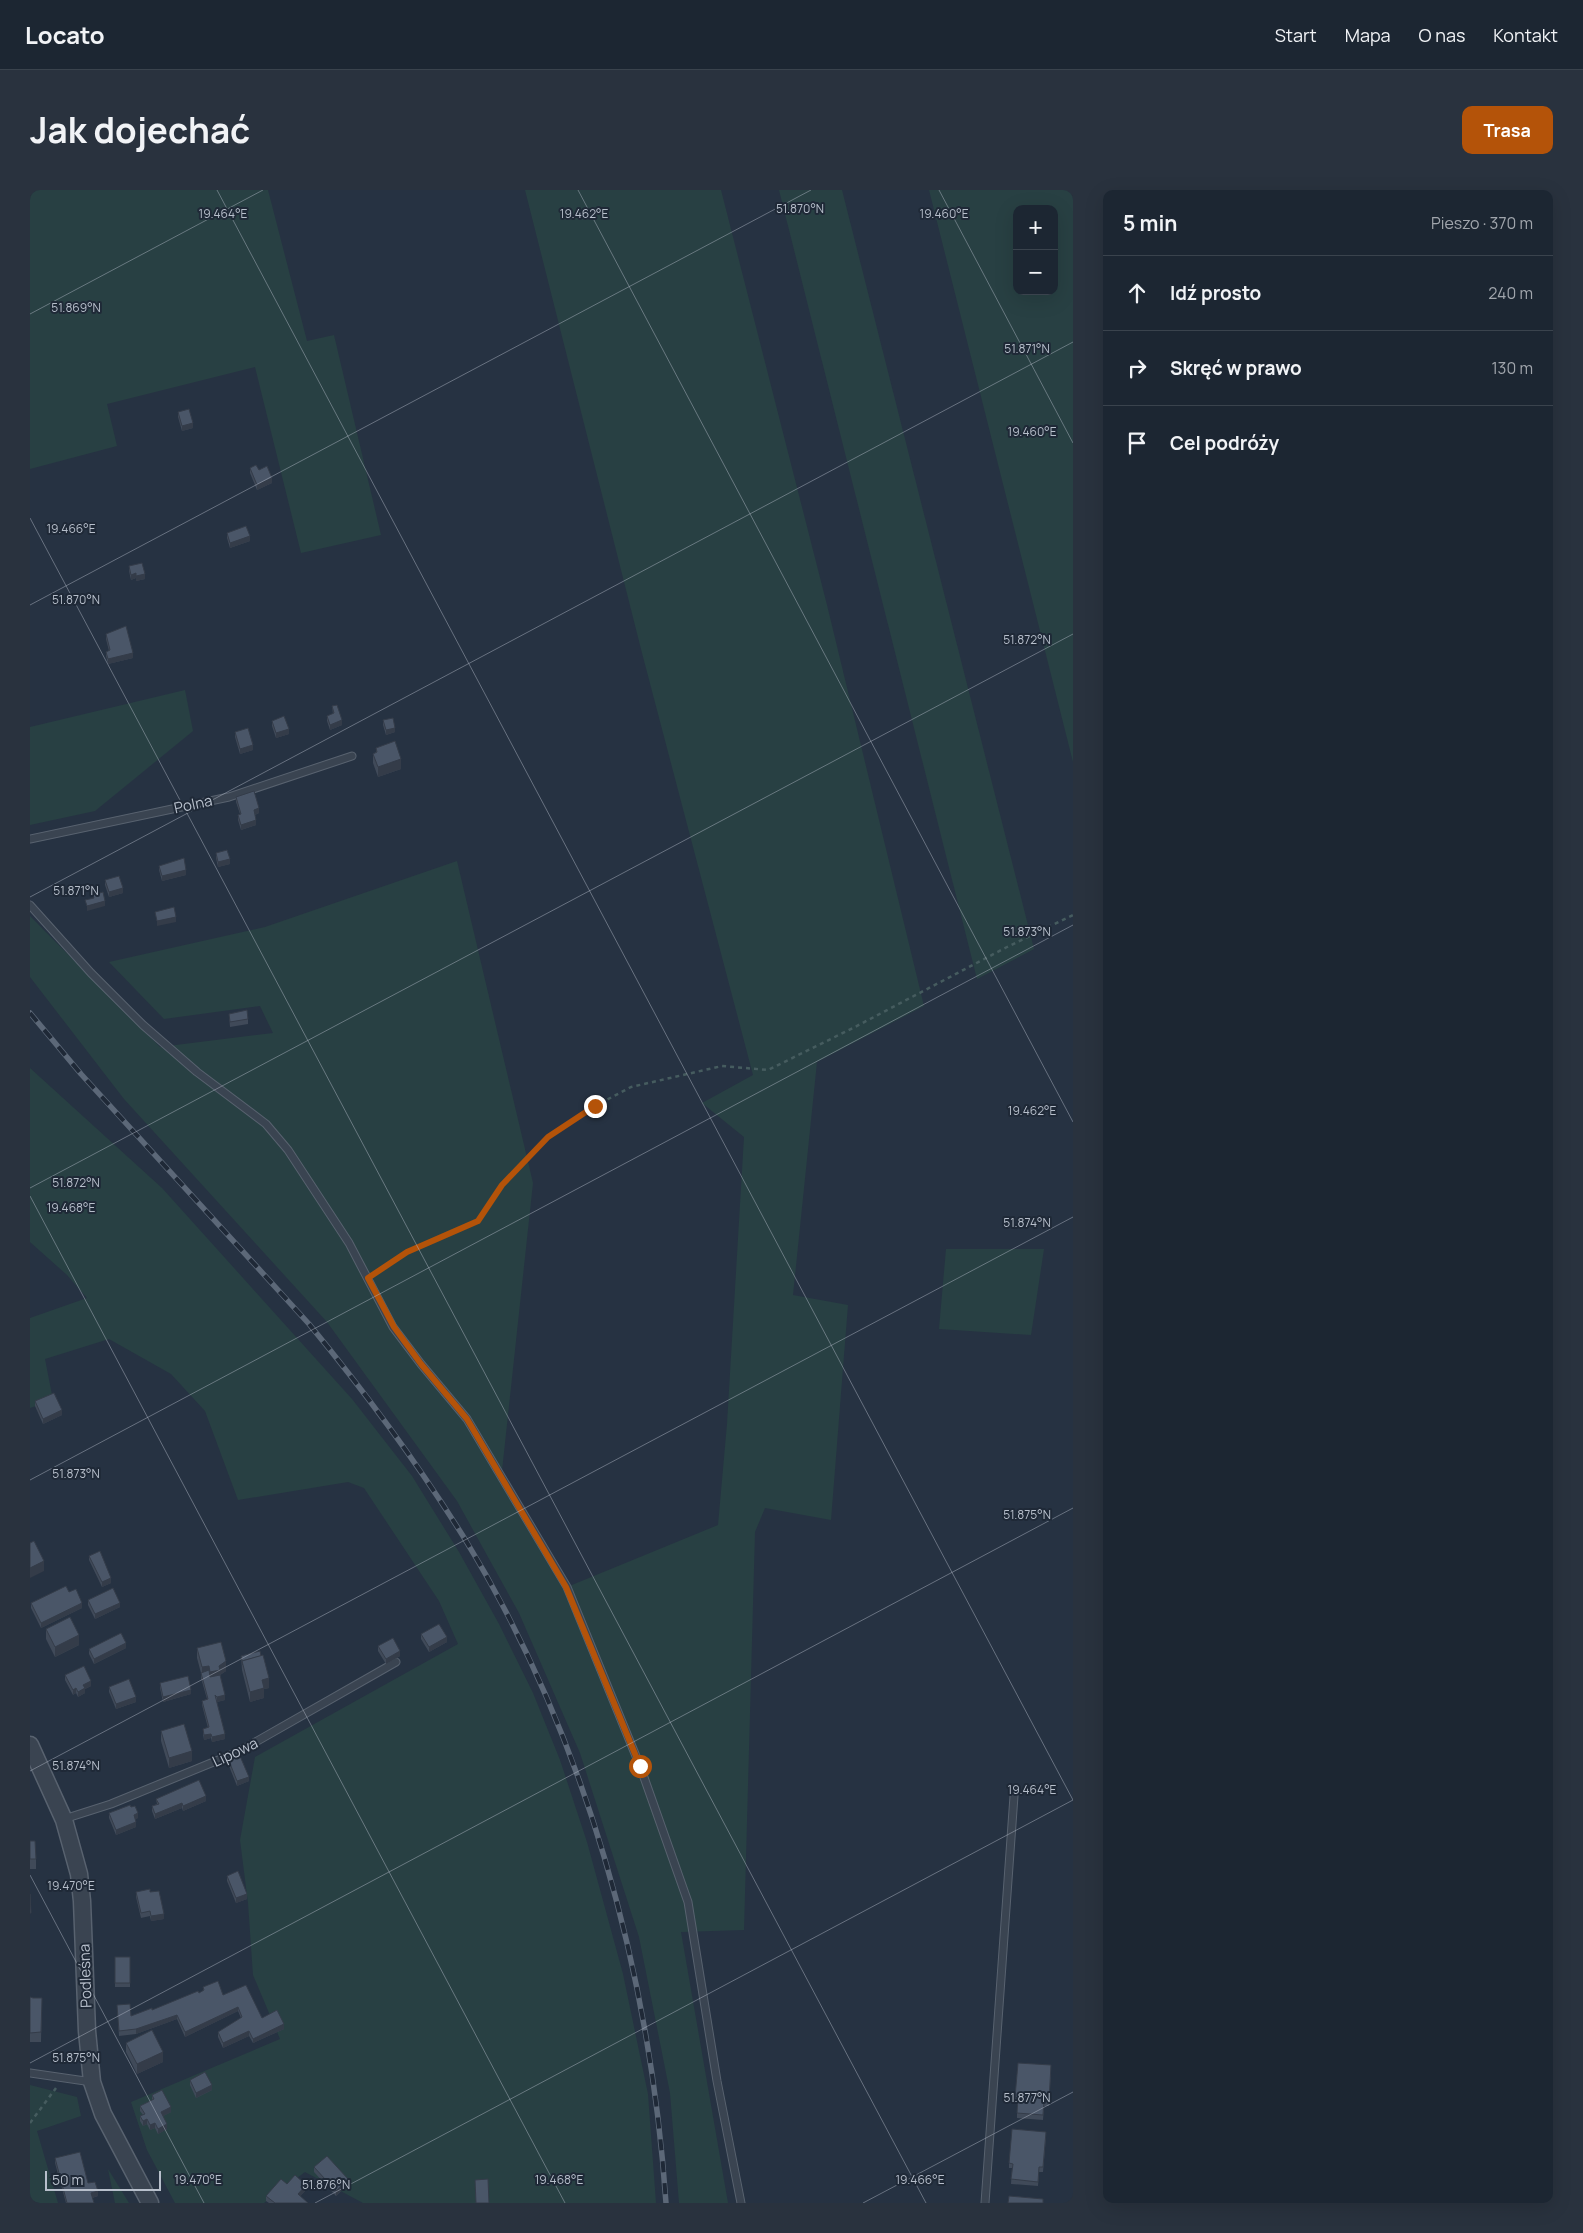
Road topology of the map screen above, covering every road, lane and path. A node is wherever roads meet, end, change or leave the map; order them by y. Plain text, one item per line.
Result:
1 (352, 756) dead end
2 (30, 839) edge
3 (30, 905) edge
4 (1073, 915) edge
5 (368, 1278) junction
6 (396, 1662) dead end
7 (30, 1745) edge
8 (1014, 1796) dead end
9 (64, 1820) junction
10 (30, 2073) edge
11 (64, 2078) junction
12 (92, 2082) junction
13 (30, 2123) edge
14 (150, 2203) edge
15 (741, 2203) edge
16 (985, 2203) edge

1 - 2 lane, Polna
3 - 5 lane
4 - 5 path
5 - 15 lane
6 - 9 lane, Lipowa
7 - 9 street, Podleśna
8 - 16 lane
9 - 12 street, Podleśna
10 - 11 lane
11 - 12 lane
11 - 13 path
12 - 14 street, Podleśna

